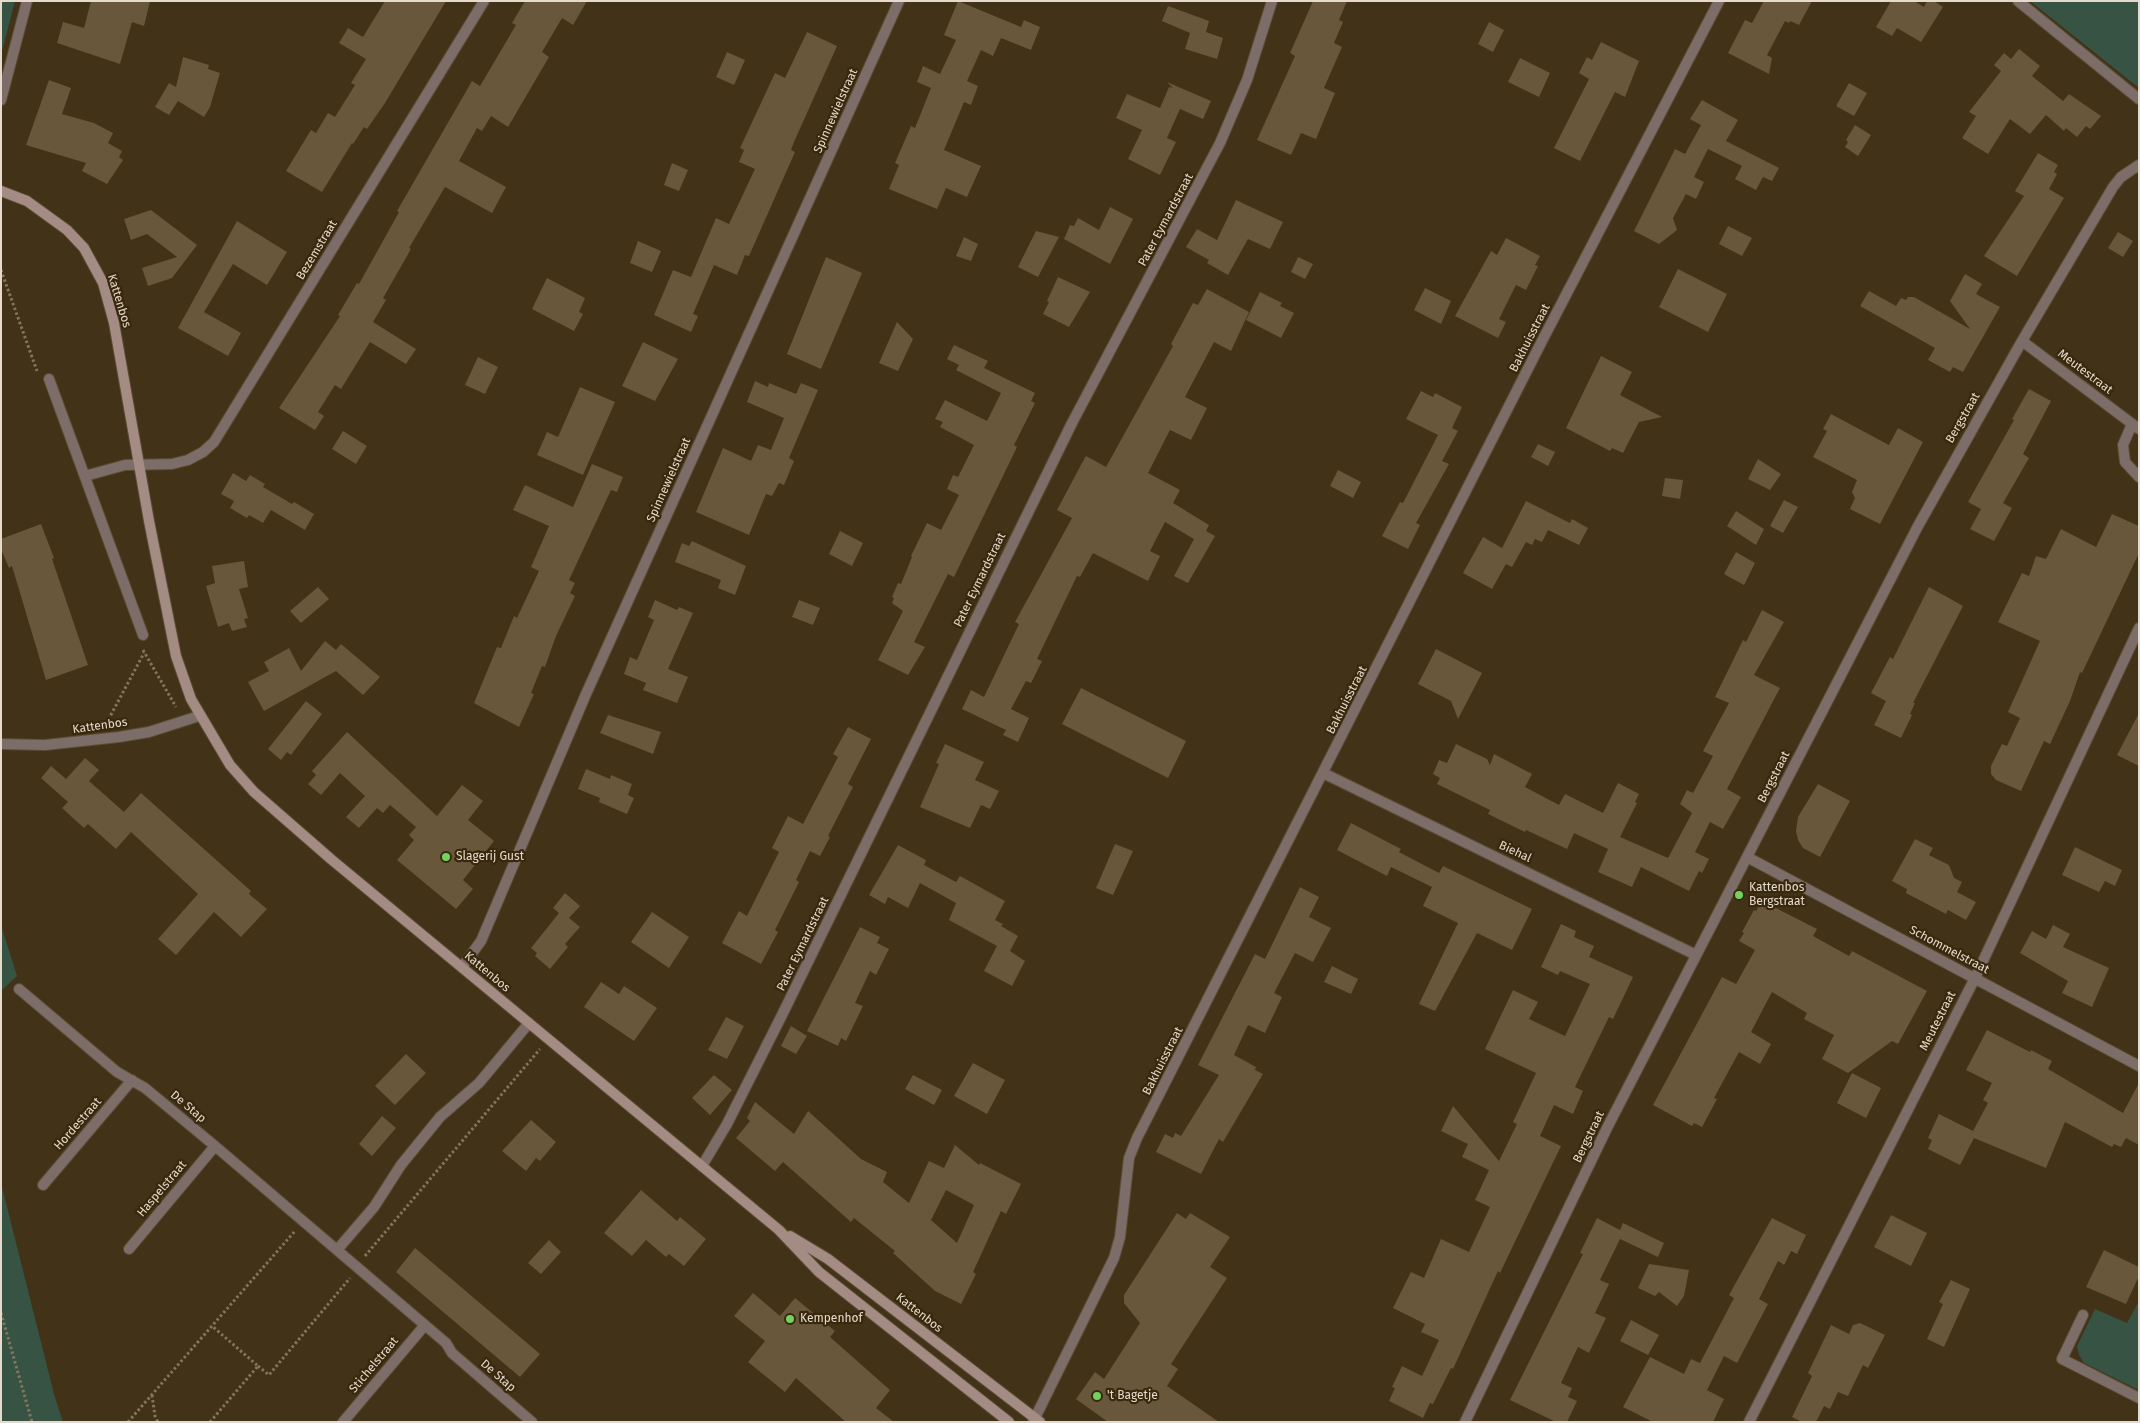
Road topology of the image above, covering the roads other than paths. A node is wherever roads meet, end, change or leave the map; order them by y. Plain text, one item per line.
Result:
1 (27, 1) edge
2 (484, 1) edge
3 (899, 1) edge
4 (1272, 1) edge
5 (1719, 1) edge
6 (2018, 1) edge
7 (2139, 99) edge
8 (1, 100) edge
9 (2139, 165) edge
10 (1, 192) edge
11 (2022, 341) junction
12 (48, 379) dead end
13 (2136, 426) edge
14 (139, 465) junction
15 (85, 476) junction
16 (2139, 477) edge
17 (2139, 628) edge
18 (143, 635) dead end
19 (199, 716) junction
20 (1, 744) edge
21 (1324, 773) junction
22 (1747, 857) junction
23 (1696, 955) junction
24 (462, 967) junction
25 (1975, 978) junction
26 (19, 989) dead end
27 (529, 1023) junction
28 (2139, 1066) edge
29 (132, 1080) junction
30 (215, 1146) junction
31 (702, 1166) junction
32 (43, 1185) dead end
33 (779, 1230) junction
34 (129, 1249) dead end
35 (337, 1250) junction
36 (2084, 1315) dead end
37 (425, 1325) junction
38 (2139, 1398) edge
39 (1036, 1421) edge
40 (343, 1422) edge
41 (532, 1422) edge
42 (1009, 1422) edge
43 (1465, 1422) edge
44 (1749, 1422) edge

1 - 8 street
2 - 14 street, Bezemstraat
3 - 24 street, Spinnewielstraat
4 - 31 street, Pater Eymardstraat
5 - 21 street, Bakhuisstraat
6 - 7 street
9 - 11 street, Bergstraat
10 - 14 main road, Kattenbos
11 - 13 street, Meutestraat
11 - 22 street, Bergstraat
12 - 15 street
13 - 16 street, Meutestraat
14 - 15 street
14 - 19 main road, Kattenbos
15 - 18 street
17 - 25 street, Meutestraat
19 - 20 street, Kattenbos
19 - 24 main road, Kattenbos
21 - 23 street, Biehal
21 - 39 street, Bakhuisstraat
22 - 23 street, Bergstraat
22 - 25 street, Schommelstraat
23 - 43 street, Bergstraat
24 - 27 main road, Kattenbos
25 - 28 street, Schommelstraat
25 - 44 street, Meutestraat
26 - 29 street, De Stap
27 - 31 main road, Kattenbos
27 - 35 street
29 - 30 street, De Stap
29 - 32 street, Hordestraat
30 - 34 street, Haspelstraat
30 - 35 street, De Stap
31 - 33 main road, Kattenbos
33 - 39 main road, Kattenbos
33 - 42 main road, Kattenbos
35 - 37 street, De Stap
36 - 38 street
37 - 40 street, Stichelstraat
37 - 41 street, De Stap

